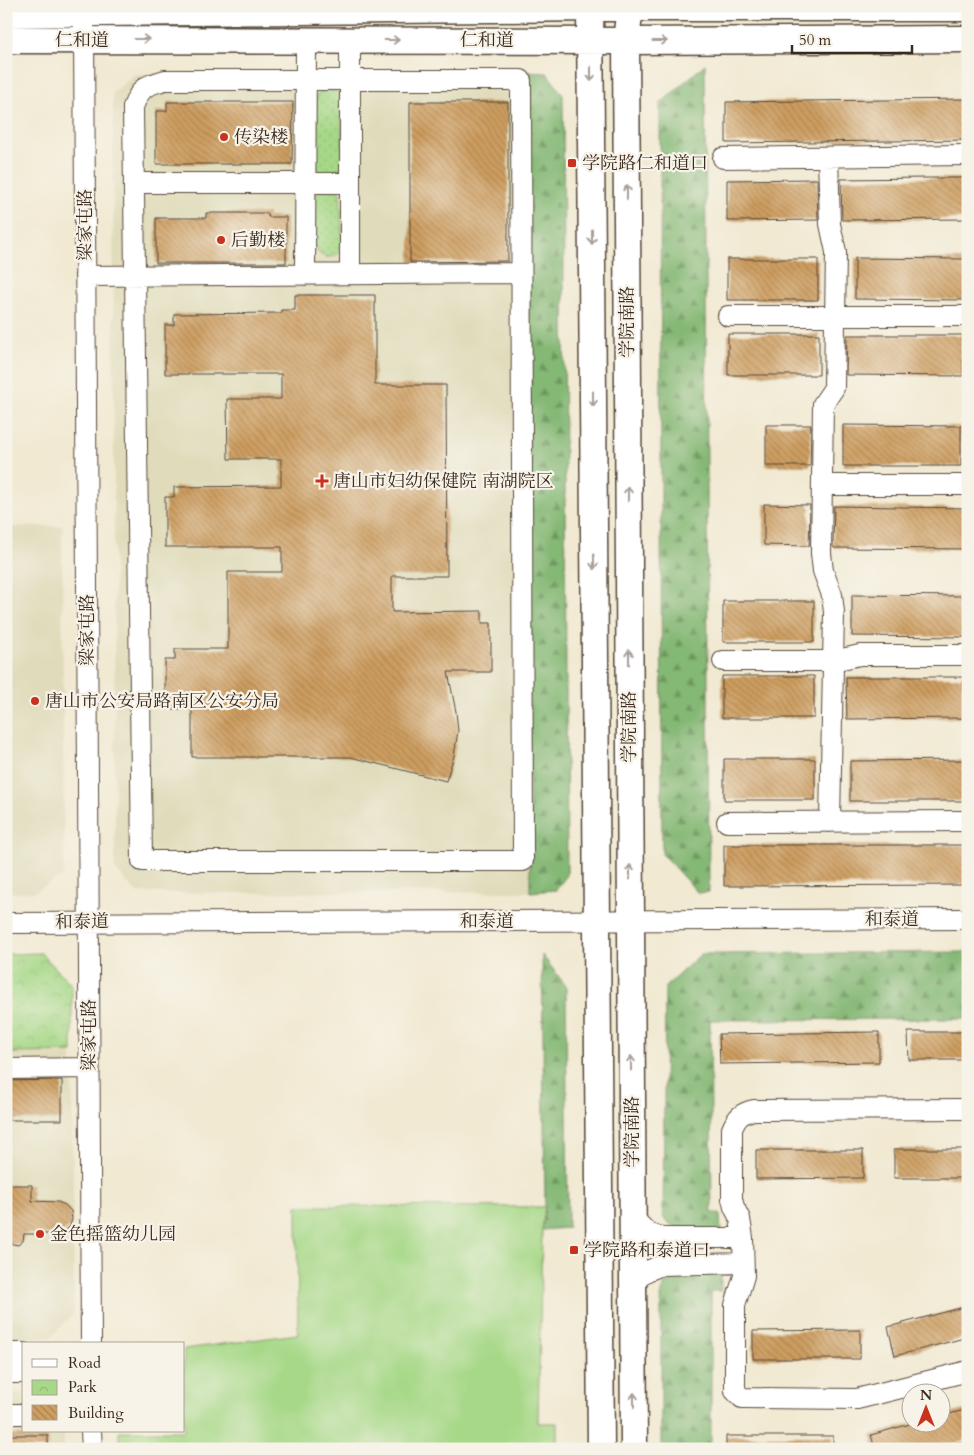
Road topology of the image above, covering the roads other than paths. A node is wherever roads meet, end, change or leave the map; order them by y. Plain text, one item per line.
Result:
1 (590, 7) edge
2 (630, 7) edge
3 (404, 8) edge
4 (968, 8) edge
5 (84, 10) edge
6 (6, 14) edge
7 (84, 39) junction
8 (968, 39) edge
9 (6, 40) edge
10 (306, 40) junction
11 (350, 40) junction
12 (590, 40) junction
13 (626, 41) junction
14 (306, 80) junction
15 (350, 80) junction
16 (968, 155) edge
17 (828, 156) junction
18 (723, 158) dead end
19 (134, 183) junction
20 (305, 183) junction
21 (350, 183) junction
22 (521, 273) junction
23 (350, 274) junction
24 (304, 275) junction
25 (85, 276) junction
26 (135, 276) junction
27 (728, 316) dead end
28 (835, 316) junction
29 (968, 316) edge
30 (822, 485) junction
31 (968, 485) edge
32 (968, 654) edge
33 (723, 661) dead end
34 (833, 661) junction
35 (968, 821) edge
36 (727, 822) dead end
37 (830, 822) junction
38 (968, 919) edge
39 (630, 920) junction
40 (597, 921) junction
41 (88, 922) junction
42 (6, 923) edge
43 (89, 1068) junction
44 (6, 1069) edge
45 (968, 1109) edge
46 (632, 1218) junction
47 (743, 1238) junction
48 (743, 1264) junction
49 (633, 1280) junction
50 (91, 1342) edge
51 (6, 1353) edge
52 (22, 1353) edge
53 (968, 1371) edge
54 (6, 1373) edge
55 (22, 1373) edge
56 (6, 1414) edge
57 (22, 1414) edge
58 (92, 1432) edge
59 (92, 1449) edge
60 (601, 1449) edge
61 (634, 1449) edge

1 - 2 main road, 仁和道
1 - 3 main road, 仁和道
1 - 12 main road, 学院南路
2 - 4 main road, 仁和道
2 - 13 main road, 学院南路
3 - 5 main road, 仁和道
5 - 6 main road, 仁和道
5 - 7 street, 梁家屯路
7 - 9 main road, 仁和道
7 -> 10 main road, 仁和道
7 - 25 street, 梁家屯路
13 -> 8 main road, 仁和道
10 - 11 main road, 仁和道
10 - 14 street
11 -> 12 main road, 仁和道
11 - 15 street
12 - 13 main road, 仁和道
12 -> 40 main road, 学院南路
39 -> 13 main road, 学院南路
14 - 15 street
14 - 19 street
14 - 20 street
15 - 21 street
15 - 22 street
16 - 17 street
17 - 18 street
17 - 28 street
19 - 20 street
19 - 26 street
20 - 21 street
20 - 24 street
21 - 23 street
22 - 23 street
22 - 26 street
23 - 24 street
24 - 26 street
25 - 26 street
25 - 41 street, 梁家屯路
27 - 28 street
28 - 29 street
28 - 30 street
30 - 31 street
30 - 34 street
32 - 34 street
33 - 34 street
34 - 37 street
35 - 37 street
36 - 37 street
38 - 39 street, 和泰道
39 - 40 street, 和泰道
46 -> 39 main road, 学院南路
40 - 41 street, 和泰道
40 - 60 main road, 学院南路
41 - 42 street, 和泰道
41 - 43 street, 梁家屯路
43 - 44 street
43 - 50 street, 梁家屯路
45 - 47 street
46 - 47 street
46 - 49 main road, 学院南路
47 - 48 street
48 - 49 street
48 - 53 street
61 -> 49 main road, 学院南路
51 - 52 street
54 - 55 street
56 - 57 street
58 - 59 street

